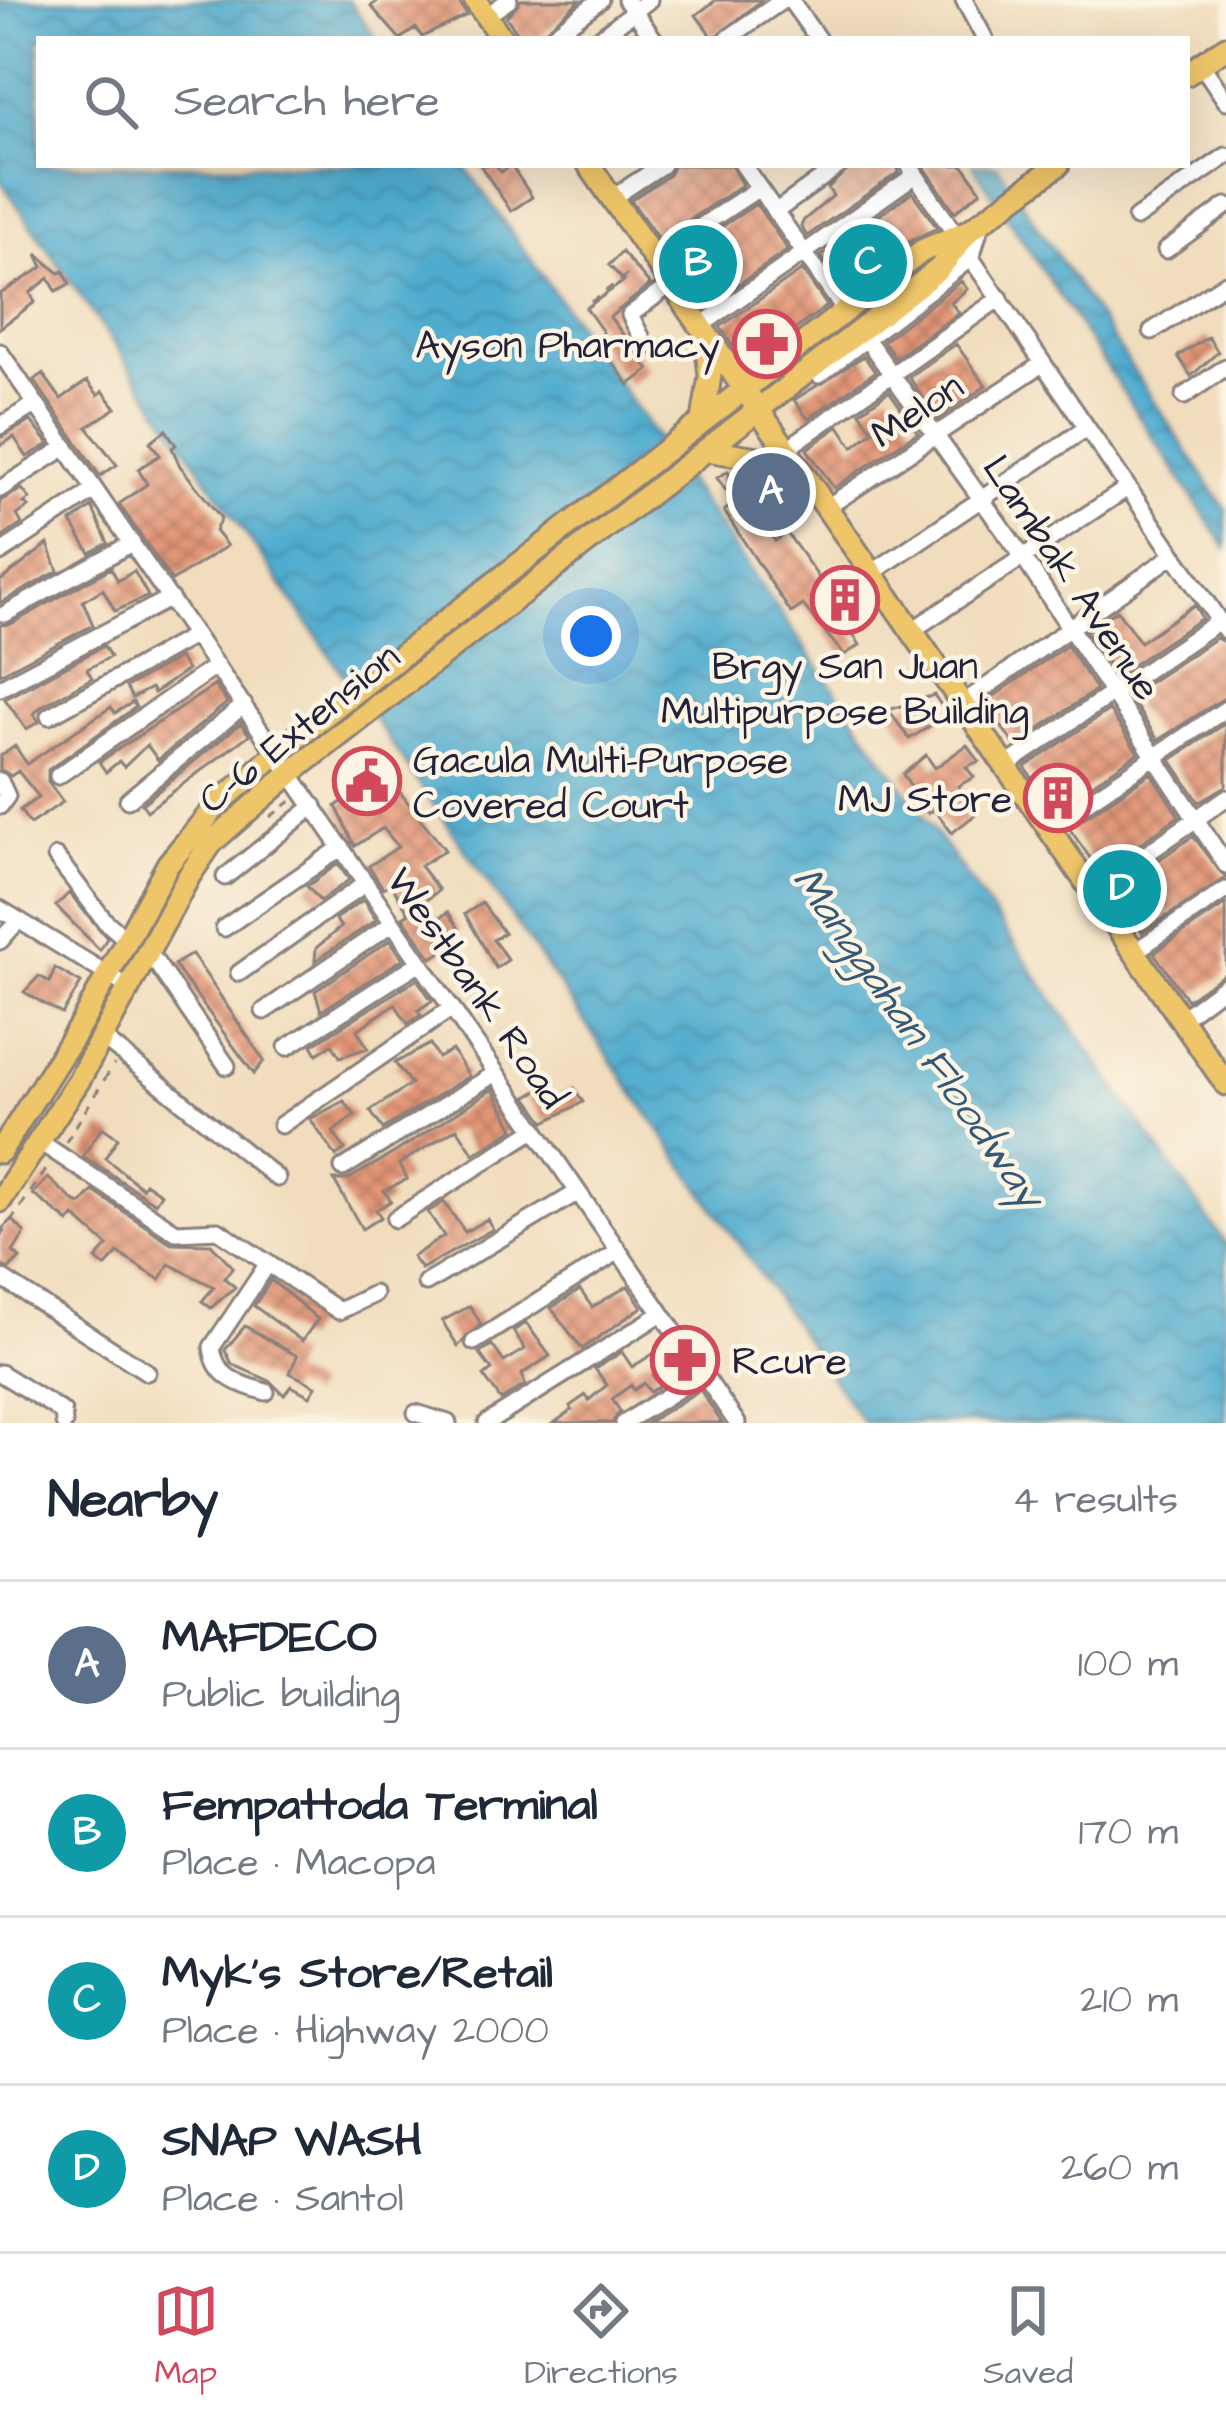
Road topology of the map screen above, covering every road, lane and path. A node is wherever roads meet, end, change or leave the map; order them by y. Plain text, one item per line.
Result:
1 (509, 0) edge
2 (600, 0) edge
3 (650, 0) edge
4 (786, 0) edge
5 (964, 0) edge
6 (630, 5) edge
7 (481, 8) edge
8 (500, 36) edge
9 (552, 36) edge
10 (601, 36) edge
11 (652, 36) edge
12 (732, 36) edge
13 (816, 36) edge
14 (983, 36) edge
15 (1226, 47) edge
16 (1194, 69) edge
17 (1226, 101) edge
18 (1226, 156) edge
19 (591, 168) edge
20 (657, 168) edge
21 (750, 168) edge
22 (836, 168) edge
23 (912, 170) edge
24 (1028, 179) edge
25 (759, 188) junction
26 (611, 198) junction
27 (1226, 206) edge
28 (776, 212) junction
29 (1136, 218) dead end
30 (975, 225) junction
31 (1166, 250) dead end
32 (803, 251) junction
33 (653, 257) junction
34 (971, 258) junction
35 (1226, 283) edge
36 (671, 284) junction
37 (1000, 298) junction
38 (591, 302) dead end
39 (845, 311) junction
40 (703, 330) junction
41 (1153, 332) dead end
42 (863, 335) junction
43 (646, 346) dead end
44 (0, 352) edge
45 (1042, 364) junction
46 (726, 365) junction
47 (1226, 367) edge
48 (769, 369) junction
49 (893, 377) junction
50 (743, 389) junction
51 (1184, 396) dead end
52 (772, 403) junction
53 (36, 404) junction
54 (701, 422) junction
55 (0, 426) edge
56 (1085, 429) junction
57 (934, 436) junction
58 (66, 448) junction
59 (777, 450) junction
60 (701, 453) junction
61 (741, 484) dead end
62 (0, 489) edge
63 (95, 490) junction
64 (1126, 490) junction
65 (979, 496) junction
66 (826, 508) junction
67 (132, 543) junction
68 (0, 553) edge
69 (1172, 556) junction
70 (1025, 560) junction
71 (872, 573) junction
72 (170, 598) junction
73 (5, 614) dead end
74 (1222, 626) edge
75 (1073, 630) junction
76 (911, 631) junction
77 (195, 635) junction
78 (216, 666) junction
79 (0, 688) edge
80 (1114, 694) junction
81 (962, 704) junction
82 (244, 706) junction
83 (1226, 709) edge
84 (49, 716) dead end
85 (278, 751) junction
86 (1155, 758) junction
87 (1005, 766) junction
88 (58, 776) dead end
89 (0, 781) edge
90 (304, 789) junction
91 (1226, 798) edge
92 (128, 800) dead end
93 (0, 806) edge
94 (1195, 819) junction
95 (1048, 828) junction
96 (254, 829) dead end
97 (342, 847) junction
98 (56, 856) dead end
99 (1226, 866) edge
100 (226, 877) dead end
101 (366, 883) junction
102 (1226, 890) edge
103 (1092, 892) junction
104 (0, 909) edge
105 (17, 922) junction
106 (393, 923) junction
107 (224, 928) dead end
108 (126, 939) junction
109 (0, 941) edge
110 (148, 951) junction
111 (1134, 952) junction
112 (419, 963) junction
113 (239, 973) dead end
114 (109, 975) junction
115 (1226, 985) edge
116 (130, 988) junction
117 (452, 1008) junction
118 (263, 1011) dead end
119 (1181, 1019) junction
120 (112, 1044) junction
121 (287, 1047) dead end
122 (227, 1066) dead end
123 (496, 1072) junction
124 (1225, 1082) edge
125 (280, 1125) dead end
126 (536, 1129) junction
127 (48, 1149) junction
128 (0, 1152) edge
129 (343, 1168) dead end
130 (277, 1178) dead end
131 (578, 1192) junction
132 (0, 1201) edge
133 (395, 1219) dead end
134 (0, 1237) edge
135 (619, 1251) junction
136 (267, 1265) junction
137 (0, 1277) edge
138 (426, 1283) dead end
139 (374, 1294) dead end
140 (659, 1315) junction
141 (474, 1342) dead end
142 (0, 1372) edge
143 (146, 1372) dead end
144 (701, 1375) junction
145 (266, 1393) dead end
146 (416, 1413) dead end
147 (64, 1423) edge
148 (448, 1423) edge
149 (487, 1423) edge
150 (624, 1423) edge
151 (737, 1423) edge

1 - 7 street
2 - 9 street
3 - 6 street
4 - 12 street
4 - 13 street
5 - 14 street
6 - 10 street
6 - 11 street
7 - 8 main road
15 - 16 main road
16 - 17 street
18 - 29 street
19 - 26 main road
20 - 26 street
21 - 25 street
22 - 28 street
23 - 30 street
23 - 32 street
24 - 30 main road
25 - 28 street
25 - 33 street
26 - 33 main road
27 - 31 street
28 - 32 street
30 - 34 street
30 - 39 main road, C-6 Extension
30 - 42 main road, C-6 Extension
32 - 39 street
32 - 40 street
33 - 36 main road
33 - 38 path
34 - 37 street
34 - 42 street
35 - 41 street
36 - 40 main road
36 - 43 street
37 - 45 street
37 - 49 street
39 - 48 main road, C-6 Extension
40 - 46 main road
40 - 54 main road
42 - 49 street, Lambak Avenue
42 - 52 main road, C-6 Extension
44 - 53 street, Westbank Road
45 - 56 street
45 - 57 street, Melon
46 - 48 main road
46 - 50 main road
47 - 51 street
48 - 50 main road, C-6 Extension
49 - 57 street, Lambak Avenue
49 - 59 street
50 - 52 main road
50 - 54 main road, C-6 Extension
52 - 59 main road
52 - 60 main road, C-6 Extension
53 - 55 street
53 - 58 street, Westbank Road
54 - 85 main road, C-6 Extension
56 - 64 street
56 - 65 street
57 - 65 street, Lambak Avenue
57 - 66 street, Melon
58 - 62 street
58 - 63 street, Westbank Road
59 - 60 main road
59 - 61 street
59 - 66 main road
60 - 90 main road, C-6 Extension
63 - 67 street, Westbank Road
63 - 68 street
64 - 69 street
64 - 70 street
65 - 70 street, Lambak Avenue
65 - 71 street
66 - 71 main road
67 - 72 street, Westbank Road
67 - 73 street
69 - 74 street
69 - 75 street
70 - 75 street, Lambak Avenue
70 - 76 street
71 - 76 main road
72 - 77 street, Westbank Road
72 - 79 street
74 - 80 street
75 - 80 street, Lambak Avenue
75 - 81 street
76 - 81 main road
77 - 78 street, Westbank Road
77 - 84 street
78 - 82 street, Westbank Road
78 - 88 street
80 - 86 street, Lambak Avenue
80 - 87 street
81 - 87 main road
82 - 85 street, Westbank Road
82 - 92 street
83 - 86 street
85 - 90 street, Westbank Road
85 - 108 main road, C-6 Extension
86 - 94 street, Lambak Avenue
86 - 95 street
87 - 95 main road
89 - 93 street
90 - 96 path
90 - 97 street, Westbank Road
90 - 100 street
90 - 110 main road, C-6 Extension
91 - 94 street
94 - 99 street, Lambak Avenue
94 - 103 street
95 - 103 main road
97 - 101 street, Westbank Road
97 - 107 street
98 - 108 street
101 - 106 street, Westbank Road
101 - 113 street
102 - 111 street
103 - 111 main road
104 - 105 street
105 - 109 street
105 - 114 street
106 - 112 street, Westbank Road
106 - 118 street
108 - 114 main road, C-6 Extension
110 - 116 main road, C-6 Extension
110 - 122 street
111 - 119 main road
112 - 117 street, Westbank Road
112 - 121 street
114 - 116 street
114 - 128 main road, C-6 Extension
115 - 119 street
116 - 120 main road, C-6 Extension
117 - 123 street, Westbank Road
117 - 125 street
119 - 124 main road
120 - 127 main road, C-6 Extension
120 - 127 path
120 - 130 street
123 - 126 street, Westbank Road
123 - 129 street
126 - 131 street, Westbank Road
126 - 133 street
127 - 132 main road, C-6 Extension
127 - 134 path
127 - 136 street
131 - 135 street, Westbank Road
131 - 138 street
135 - 140 street, Westbank Road
135 - 141 street
136 - 139 street
136 - 145 street
137 - 143 street
140 - 144 street, Westbank Road
140 - 149 street
142 - 147 street
144 - 150 street
144 - 151 street, Westbank Road
146 - 148 street

